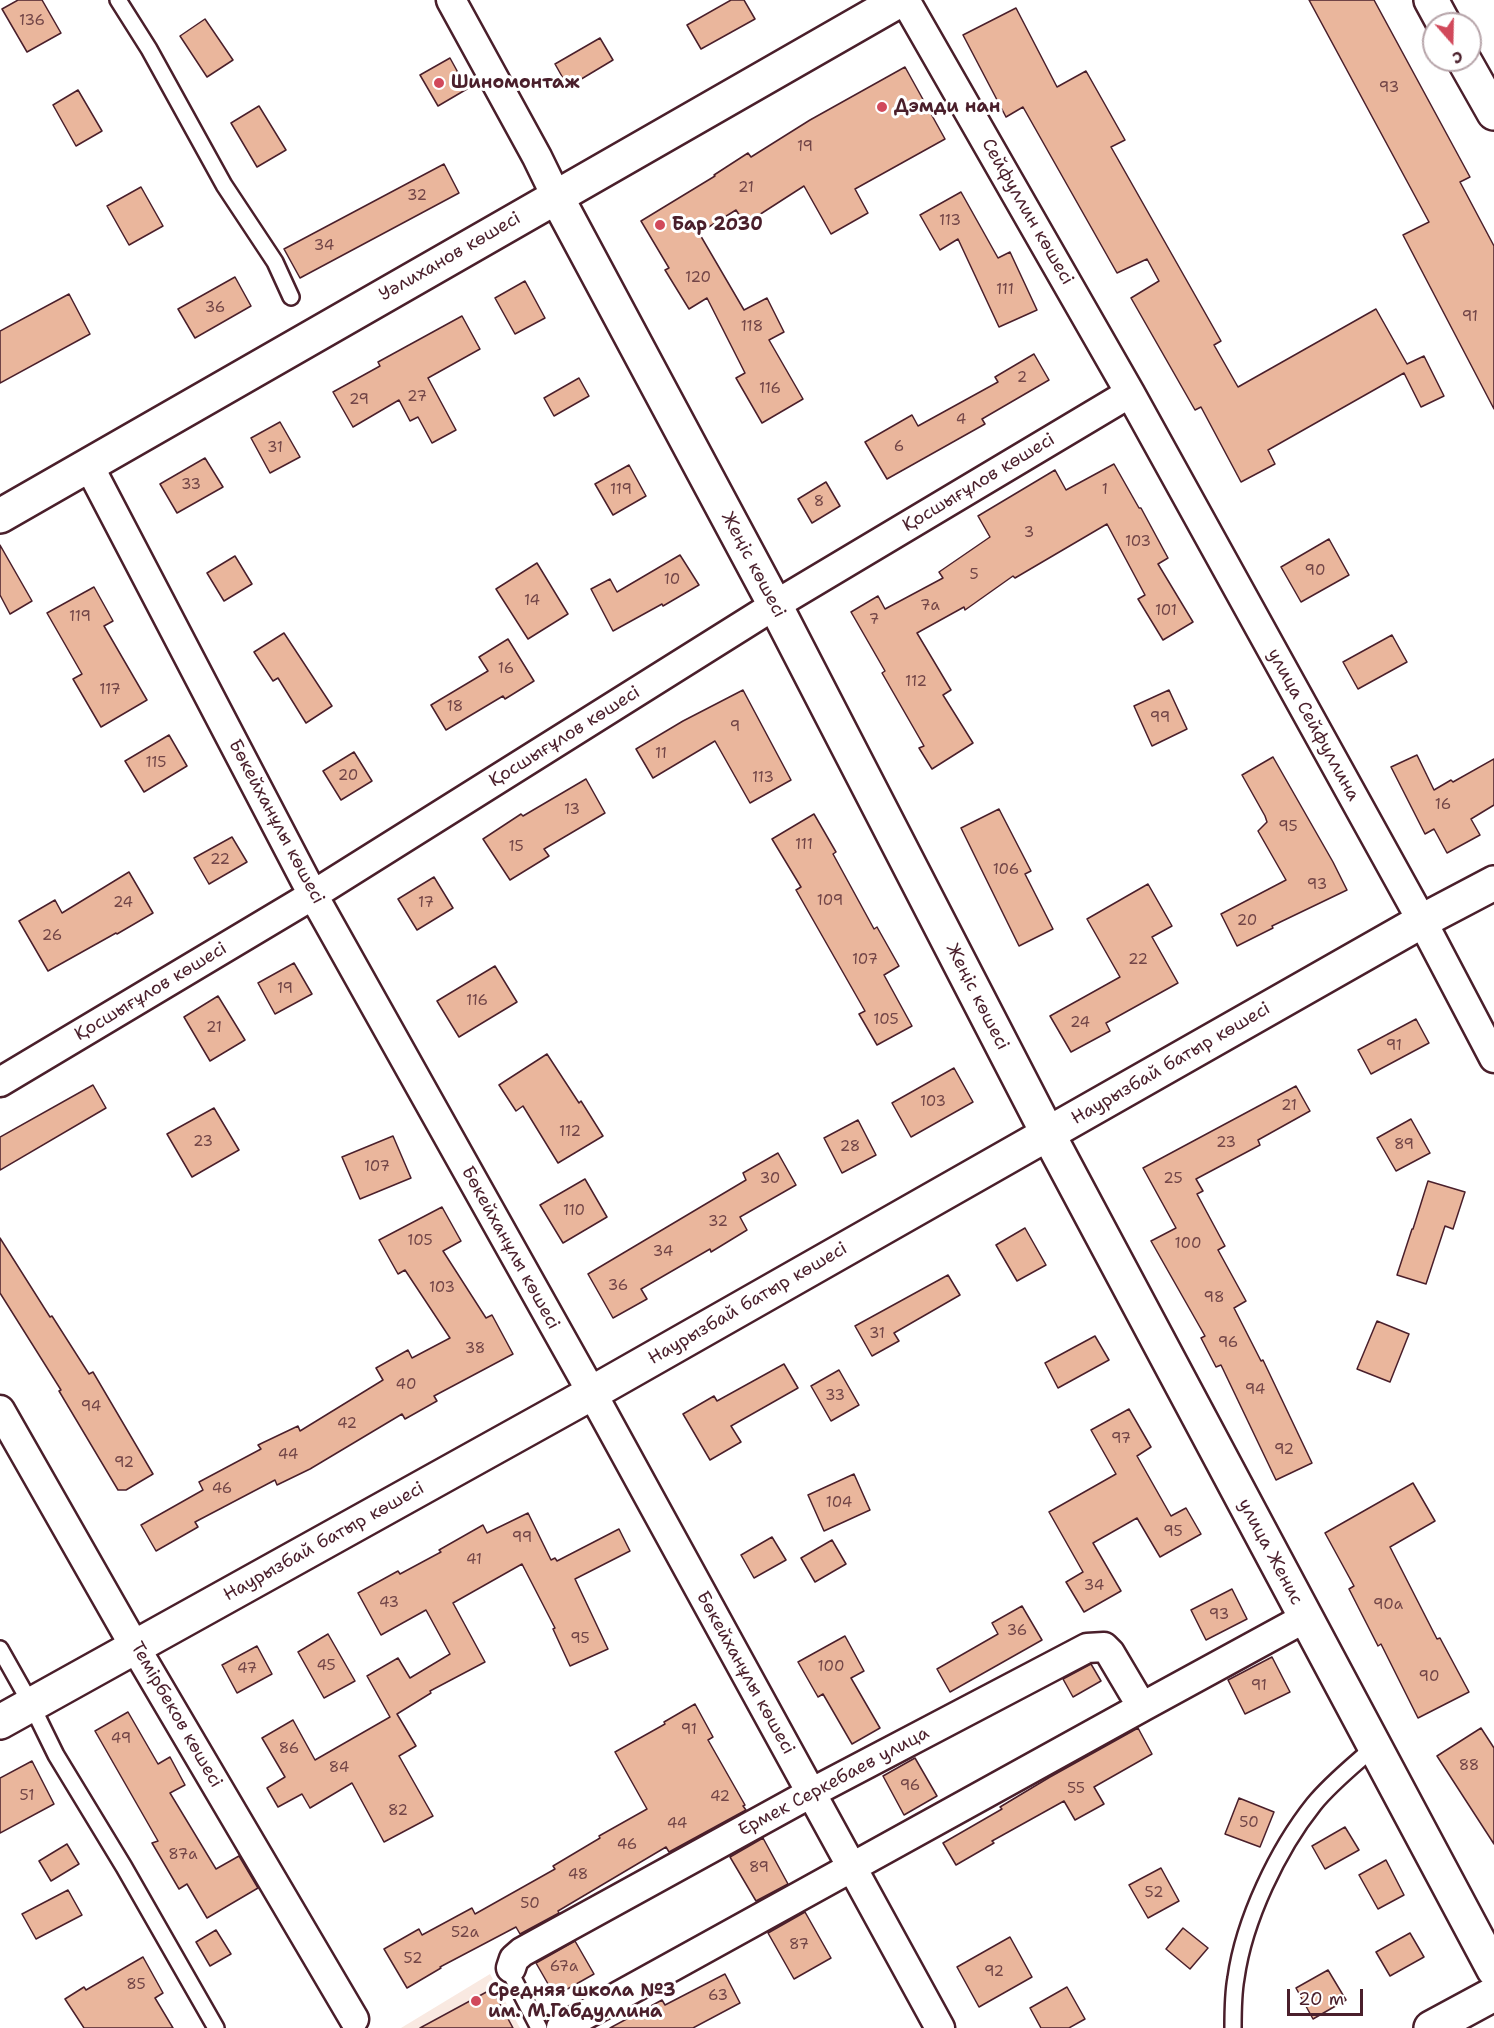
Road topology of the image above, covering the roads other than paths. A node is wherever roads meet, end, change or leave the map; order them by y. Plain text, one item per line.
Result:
1 (118, 0) edge
2 (451, 0) edge
3 (900, 0) edge
4 (905, 0) edge
5 (1471, 72) edge
6 (1494, 113) edge
7 (556, 196) junction
8 (291, 297) dead end
9 (1130, 393) junction
10 (88, 464) junction
11 (0, 516) edge
12 (775, 605) junction
13 (1494, 883) edge
14 (313, 895) junction
15 (1422, 921) junction
16 (1494, 1058) edge
17 (0, 1082) edge
18 (1048, 1134) junction
19 (592, 1393) junction
20 (0, 1410) edge
21 (1305, 1618) junction
22 (135, 1647) junction
23 (0, 1649) edge
24 (31, 1704) junction
25 (1142, 1707) junction
26 (0, 1722) edge
27 (1374, 1747) junction
28 (811, 1792) junction
29 (851, 1866) junction
30 (512, 1968) joint
31 (1494, 1970) edge
32 (1494, 1994) edge
33 (354, 2019) dead end
34 (216, 2028) edge
35 (539, 2028) edge
36 (561, 2028) edge
37 (940, 2028) edge
38 (1233, 2028) edge
39 (1431, 2028) edge

1 - 8 lane
2 - 7 street, Жеңіс көшесі
3 - 7 street, Уәлиханов көшесі
4 - 9 street, Сейфуллин көшесі
5 - 6 street
7 - 10 street, Уәлиханов көшесі
7 - 12 street, Жеңіс көшесі
9 - 12 street, Қосшығұлов көшесі
9 - 15 street, улица Сейфуллина
10 - 11 street, Уәлиханов көшесі
10 - 14 street, Бөкейханұлы көшесі
12 - 14 street, Қосшығұлов көшесі
12 - 18 street, Жеңіс көшесі
13 - 15 street, Наурызбай батыр көшесі
14 - 17 street, Қосшығұлов көшесі
14 - 19 street, Бөкейханұлы көшесі
15 - 16 street, улица Сейфуллина
15 - 18 street, Наурызбай батыр көшесі
18 - 19 street, Наурызбай батыр көшесі
18 - 21 street, улица Женис
19 - 22 street, Наурызбай батыр көшесі
19 - 28 street, Бөкейханұлы көшесі
20 - 22 street, Темірбеков көшесі
21 - 25 street
21 - 27 street, улица Женис
22 - 24 street, Наурызбай батыр көшесі
22 - 33 street, Темірбеков көшесі
23 - 24 lane
24 - 26 street, Наурызбай батыр көшесі
24 - 34 lane
25 - 28 street, Ермек Серкебаев улица
25 - 29 street
27 - 31 street, улица Женис
27 - 38 lane
28 - 29 street, Бөкейханұлы көшесі
28 - 30 street, Ермек Серкебаев улица
29 - 36 street
29 - 37 street, Бөкейханұлы көшесі
30 - 35 lane
32 - 39 street

